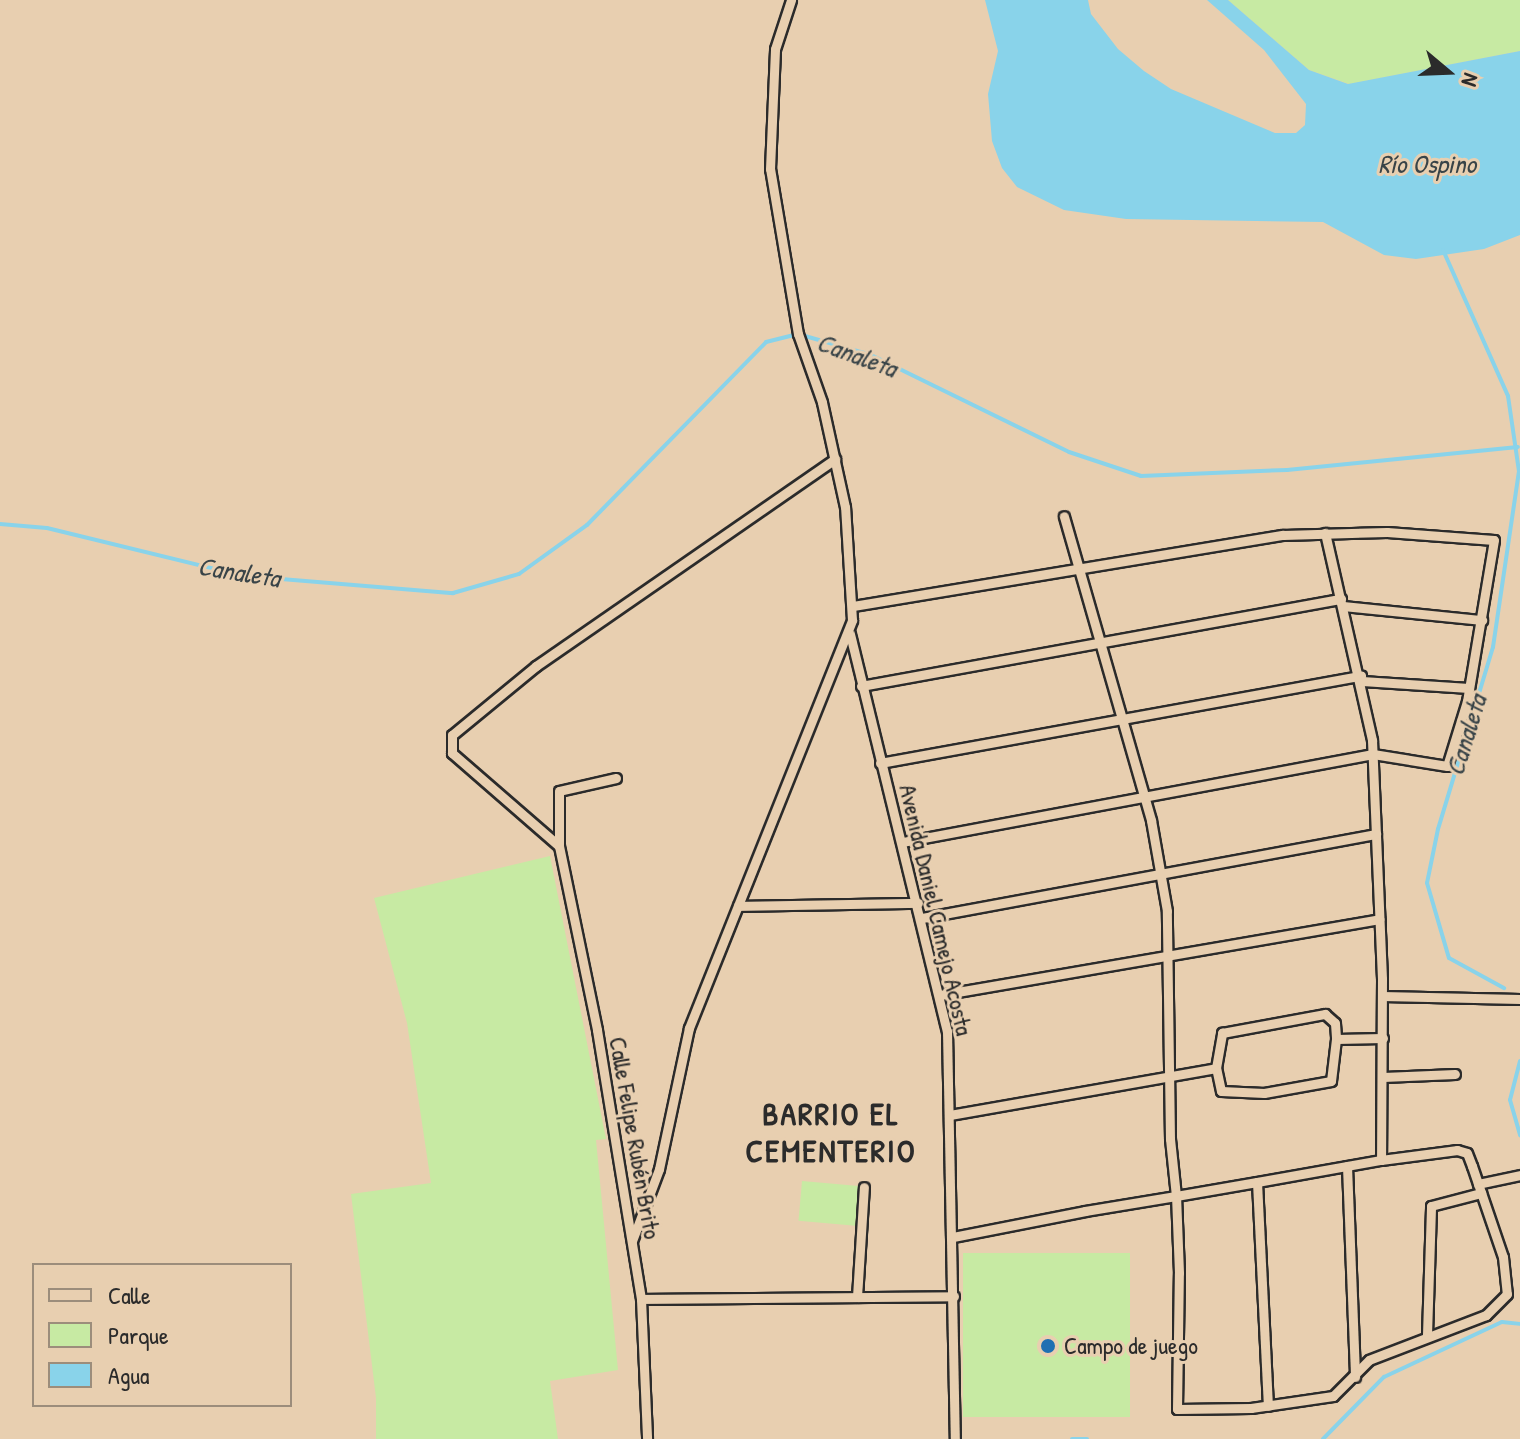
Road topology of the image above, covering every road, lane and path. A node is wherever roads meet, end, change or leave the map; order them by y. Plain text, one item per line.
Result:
1 (791, 0) edge
2 (835, 459) junction
3 (1064, 516) dead end
4 (1325, 533) junction
5 (1082, 569) junction
6 (1342, 603) junction
7 (853, 606) junction
8 (1482, 620) junction
9 (850, 634) junction
10 (1100, 642) junction
11 (1361, 679) junction
12 (861, 686) junction
13 (1469, 688) junction
14 (1120, 720) junction
15 (1373, 754) junction
16 (880, 763) junction
17 (616, 778) dead end
18 (1143, 797) junction
19 (1376, 834) junction
20 (903, 842) junction
21 (559, 846) junction
22 (1162, 875) junction
23 (918, 903) junction
24 (738, 906) junction
25 (922, 918) junction
26 (1379, 919) junction
27 (1169, 954) junction
28 (940, 995) junction
29 (1382, 996) junction
30 (1520, 999) edge
31 (1383, 1038) junction
32 (1336, 1039) junction
33 (1216, 1068) junction
34 (1455, 1074) dead end
35 (1170, 1076) junction
36 (1383, 1077) junction
37 (950, 1115) junction
38 (1381, 1160) junction
39 (1347, 1166) junction
40 (1520, 1175) edge
41 (1257, 1182) junction
42 (864, 1187) dead end
43 (1480, 1188) junction
44 (1176, 1196) junction
45 (953, 1237) junction
46 (632, 1241) junction
47 (954, 1296) junction
48 (857, 1297) junction
49 (641, 1299) junction
50 (1427, 1335) junction
51 (1355, 1377) junction
52 (1268, 1406) junction
53 (647, 1439) edge
54 (955, 1439) edge

1 - 2 street
2 - 7 street
2 - 21 street
3 - 5 street
4 - 5 street
4 - 6 street
4 - 8 street
5 - 7 street
5 - 10 street
6 - 8 street
6 - 10 street
6 - 11 street
7 - 9 street
8 - 13 street
9 - 12 street, Avenida Daniel Camejo Acosta
9 - 24 street
10 - 12 street
10 - 14 street
11 - 13 street
11 - 14 street
11 - 15 street
12 - 16 street, Avenida Daniel Camejo Acosta
13 - 15 street
14 - 16 street
14 - 18 street
15 - 18 street
15 - 19 street
16 - 20 street, Avenida Daniel Camejo Acosta
17 - 21 street, Calle Felipe Rubén Brito
18 - 20 street
18 - 22 street
19 - 22 street
19 - 26 street
20 - 23 street, Avenida Daniel Camejo Acosta
21 - 46 street, Calle Felipe Rubén Brito
22 - 25 street
22 - 27 street
23 - 24 street
23 - 25 street, Avenida Daniel Camejo Acosta
24 - 46 street
25 - 28 street, Avenida Daniel Camejo Acosta
26 - 27 street
26 - 29 street
27 - 28 street
27 - 35 street
28 - 37 street, Avenida Daniel Camejo Acosta
29 - 30 street
29 - 31 street
31 - 32 street
31 - 36 street
32 - 33 street
32 - 33 street
33 - 35 street
34 - 36 street
35 - 37 street
35 - 44 street
36 - 38 street
37 - 45 street, Avenida Daniel Camejo Acosta
38 - 39 street
38 - 43 street
39 - 41 street
39 - 51 street
40 - 43 street
41 - 44 street
41 - 52 street
42 - 48 street
43 - 50 street
43 - 50 street
44 - 45 street
44 - 52 street
45 - 47 street, Avenida Daniel Camejo Acosta
46 - 49 street, Calle Felipe Rubén Brito
47 - 48 street
47 - 54 street, Avenida Daniel Camejo Acosta
48 - 49 street
49 - 53 street, Calle Felipe Rubén Brito
50 - 51 street
51 - 52 street

